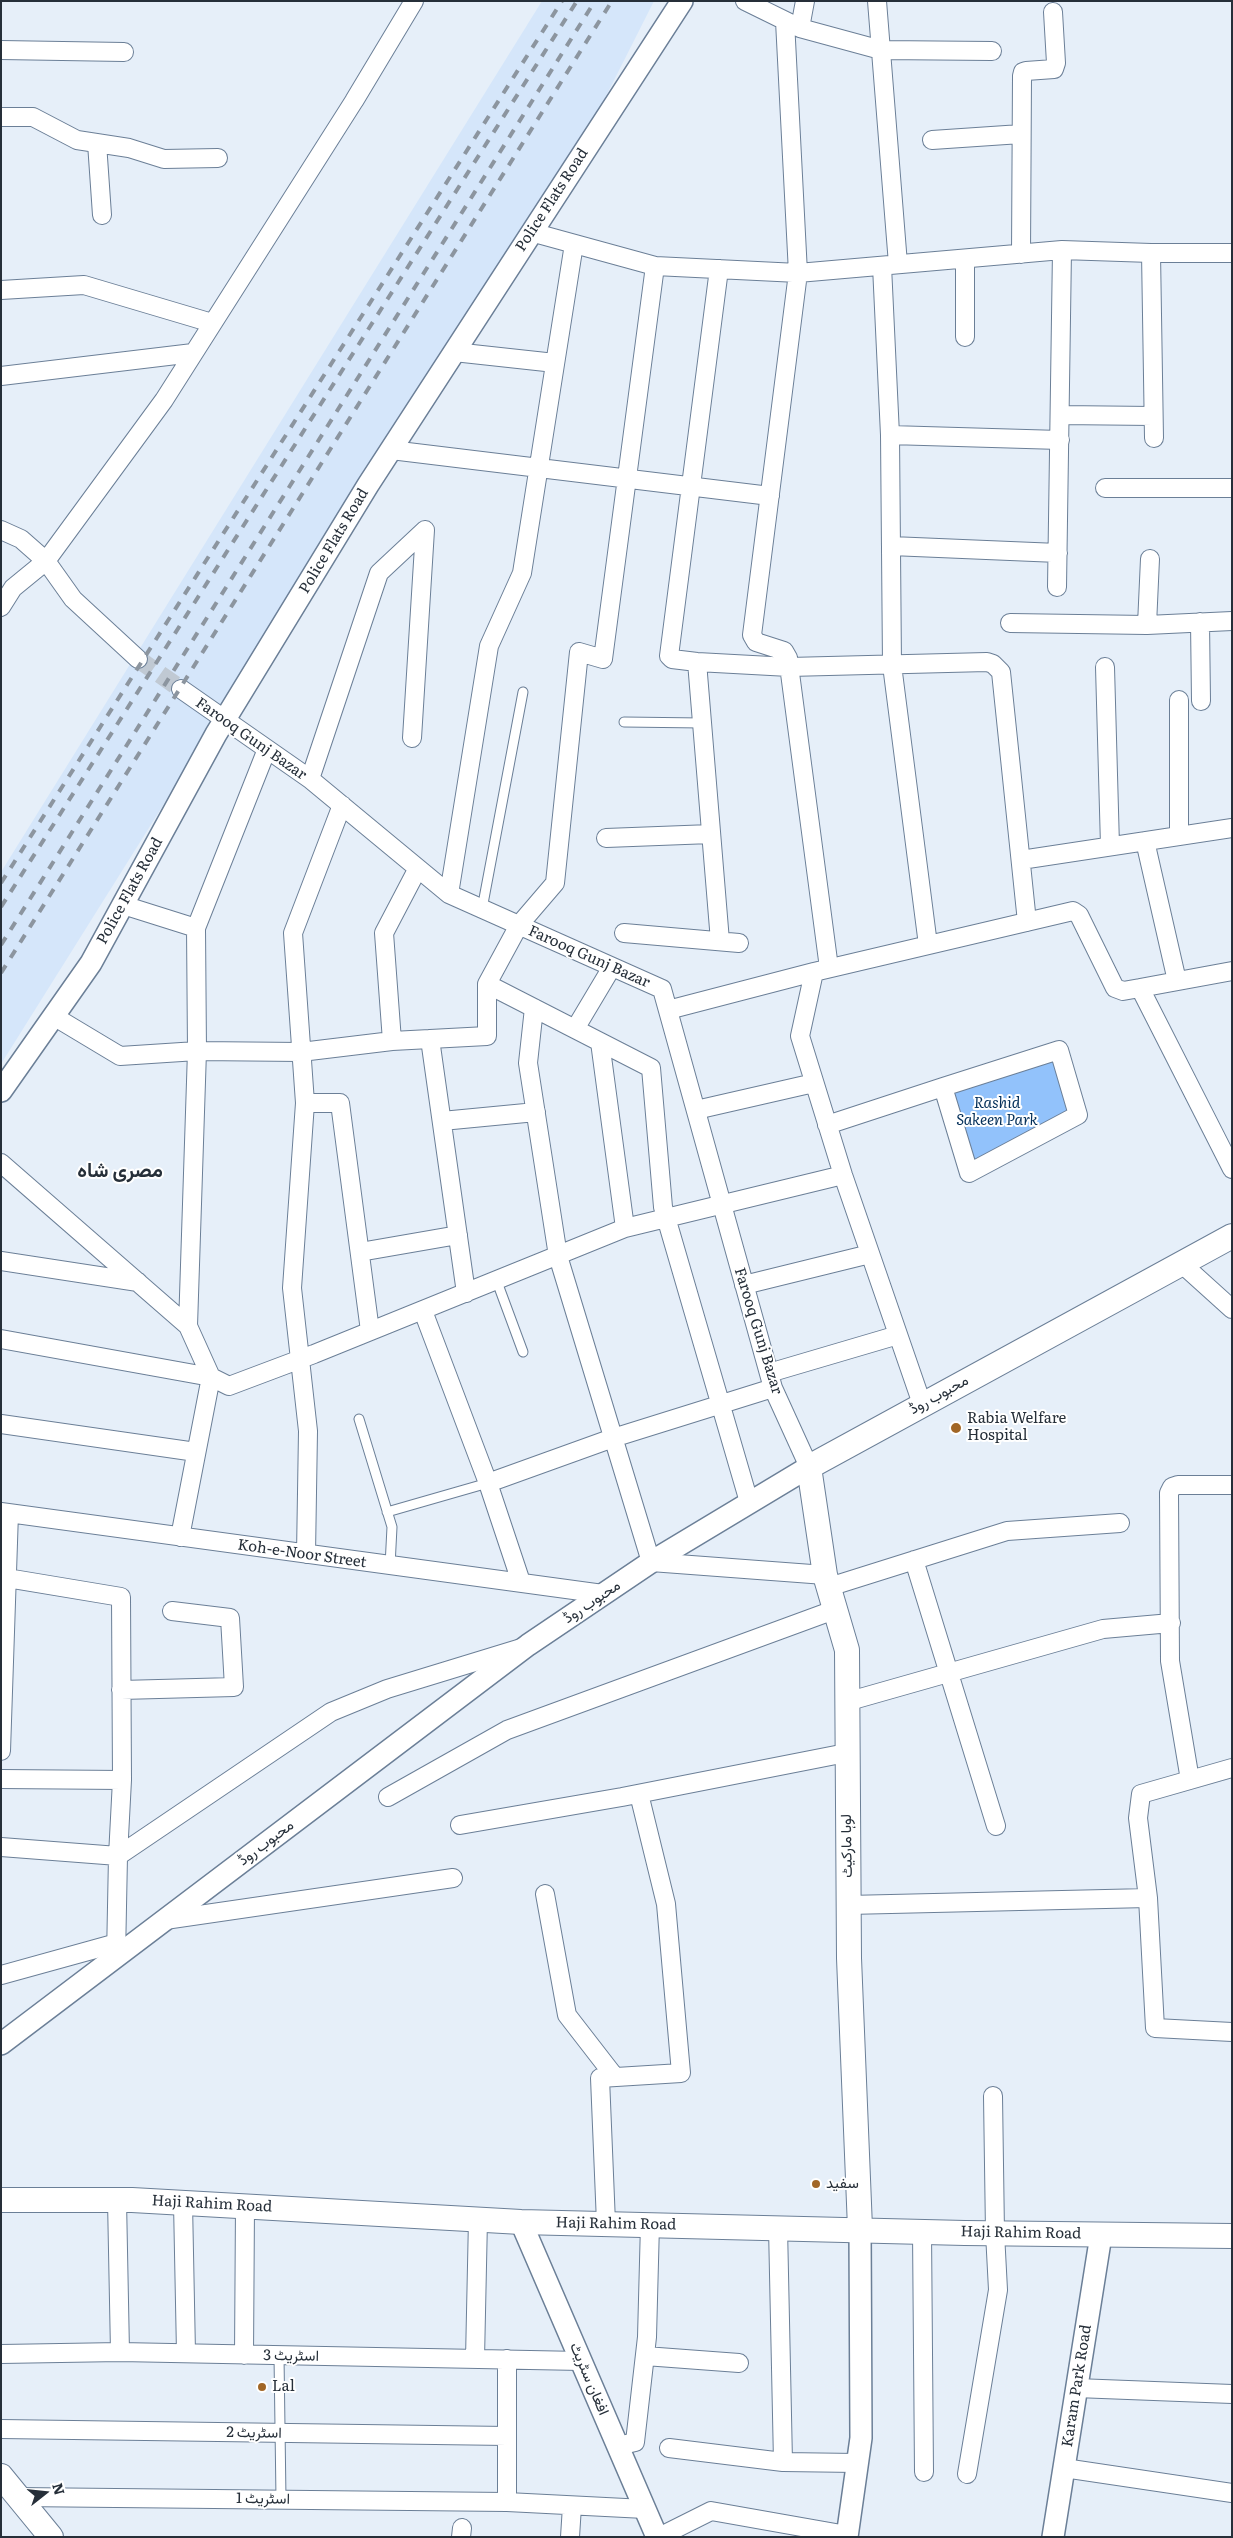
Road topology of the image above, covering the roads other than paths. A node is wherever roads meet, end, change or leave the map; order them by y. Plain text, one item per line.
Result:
1 (414, 1) edge
2 (682, 1) edge
3 (745, 1) edge
4 (805, 1) edge
5 (877, 1) edge
6 (1053, 12) dead end
7 (792, 24) junction
8 (1, 50) edge
9 (881, 50) junction
10 (992, 51) dead end
11 (124, 52) dead end
12 (1, 117) edge
13 (1021, 134) junction
14 (932, 140) dead end
15 (97, 143) junction
16 (218, 158) dead end
17 (102, 215) dead end
18 (531, 232) junction
19 (574, 244) junction
20 (1062, 250) junction
21 (1232, 253) edge
22 (1021, 254) junction
23 (1151, 254) junction
24 (964, 259) junction
25 (890, 265) junction
26 (655, 266) junction
27 (719, 269) junction
28 (798, 273) junction
29 (1, 290) edge
30 (212, 323) junction
31 (964, 338) dead end
32 (454, 352) junction
33 (193, 353) junction
34 (555, 363) junction
35 (1, 376) edge
36 (1060, 415) junction
37 (1153, 416) junction
38 (890, 435) junction
39 (1154, 438) dead end
40 (1060, 440) junction
41 (391, 450) junction
42 (539, 468) junction
43 (627, 479) junction
44 (689, 486) junction
45 (1105, 488) dead end
46 (1232, 488) edge
47 (770, 496) junction
48 (1, 530) edge
49 (891, 546) junction
50 (1058, 553) junction
51 (1150, 559) dead end
52 (46, 560) junction
53 (1057, 588) dead end
54 (1, 607) edge
55 (1232, 621) edge
56 (1200, 622) junction
57 (1010, 623) dead end
58 (1147, 625) junction
59 (138, 659) tunnel mouth
60 (697, 662) junction
61 (892, 665) junction
62 (789, 667) junction
63 (1105, 667) dead end
64 (181, 690) tunnel mouth
65 (522, 692) dead end
66 (1179, 700) dead end
67 (1202, 701) dead end
68 (224, 720) junction
69 (624, 722) dead end
70 (702, 723) junction
71 (412, 738) dead end
72 (267, 749) junction
73 (310, 779) junction
74 (342, 805) junction
75 (1232, 828) edge
76 (711, 834) junction
77 (1179, 836) junction
78 (606, 838) dead end
79 (1145, 842) junction
80 (1110, 846) junction
81 (1021, 860) junction
82 (418, 870) junction
83 (449, 894) junction
84 (123, 905) junction
85 (482, 909) junction
86 (1027, 922) junction
87 (519, 925) junction
88 (196, 928) junction
89 (624, 932) dead end
90 (720, 941) junction
91 (739, 943) dead end
92 (928, 945) junction
93 (612, 967) junction
94 (821, 970) junction
95 (1232, 971) edge
96 (1177, 981) junction
97 (487, 984) junction
98 (1140, 988) junction
99 (534, 1008) junction
100 (668, 1010) junction
101 (55, 1017) junction
102 (575, 1029) junction
103 (430, 1039) junction
104 (392, 1041) junction
105 (600, 1042) junction
106 (197, 1051) junction
107 (301, 1052) junction
108 (814, 1083) junction
109 (943, 1087) junction
110 (1, 1091) edge
111 (305, 1103) junction
112 (696, 1110) junction
113 (536, 1112) junction
114 (442, 1121) junction
115 (828, 1125) junction
116 (1, 1163) edge
117 (1232, 1169) edge
118 (843, 1175) junction
119 (721, 1205) junction
120 (666, 1218) junction
121 (625, 1228) junction
122 (458, 1235) junction
123 (1232, 1236) edge
124 (360, 1252) junction
125 (870, 1254) junction
126 (558, 1256) junction
127 (1, 1261) edge
128 (1181, 1263) junction
129 (496, 1279) junction
130 (138, 1282) junction
131 (744, 1286) junction
132 (466, 1293) junction
133 (1232, 1309) edge
134 (423, 1311) junction
135 (188, 1326) junction
136 (370, 1332) junction
137 (898, 1335) junction
138 (1, 1339) edge
139 (523, 1352) dead end
140 (300, 1360) junction
141 (211, 1377) junction
142 (771, 1381) junction
143 (721, 1404) junction
144 (922, 1404) junction
145 (359, 1419) dead end
146 (1, 1424) edge
147 (613, 1438) junction
148 (196, 1452) junction
149 (809, 1467) junction
150 (488, 1483) junction
151 (1232, 1485) edge
152 (749, 1502) junction
153 (387, 1512) junction
154 (5, 1513) edge
155 (1120, 1523) dead end
156 (180, 1537) junction
157 (306, 1554) junction
158 (914, 1560) junction
159 (651, 1562) junction
160 (390, 1566) junction
161 (4, 1578) edge
162 (827, 1581) junction
163 (521, 1582) junction
164 (603, 1594) junction
165 (834, 1610) junction
166 (172, 1612) dead end
167 (1170, 1623) junction
168 (528, 1645) junction
169 (949, 1673) junction
170 (121, 1690) junction
171 (846, 1702) junction
172 (1, 1750) edge
173 (846, 1753) junction
174 (1232, 1768) edge
175 (1, 1779) edge
176 (122, 1780) junction
177 (1190, 1780) junction
178 (639, 1794) junction
179 (388, 1797) dead end
180 (460, 1825) dead end
181 (996, 1826) dead end
182 (1, 1847) edge
183 (118, 1856) junction
184 (452, 1878) dead end
185 (546, 1894) dead end
186 (1148, 1898) junction
187 (848, 1904) junction
188 (165, 1920) junction
189 (116, 1950) junction
190 (1, 1975) edge
191 (1232, 2032) edge
192 (1, 2044) edge
193 (615, 2077) junction
194 (993, 2096) dead end
195 (1, 2200) edge
196 (117, 2200) junction
197 (183, 2203) junction
198 (246, 2206) junction
199 (478, 2220) junction
200 (521, 2222) junction
201 (606, 2223) junction
202 (650, 2224) junction
203 (778, 2227) junction
204 (860, 2228) junction
205 (922, 2231) junction
206 (995, 2233) junction
207 (1101, 2234) junction
208 (1232, 2236) edge
209 (120, 2352) junction
210 (186, 2353) junction
211 (1, 2354) edge
212 (244, 2355) junction
213 (279, 2356) junction
214 (645, 2356) junction
215 (475, 2358) junction
216 (507, 2359) junction
217 (581, 2360) junction
218 (739, 2362) dead end
219 (1076, 2388) junction
220 (1232, 2394) edge
221 (1, 2430) edge
222 (280, 2433) junction
223 (507, 2436) junction
224 (618, 2446) junction
225 (669, 2448) dead end
226 (783, 2462) junction
227 (857, 2463) junction
228 (1064, 2468) junction
229 (924, 2472) dead end
230 (967, 2474) dead end
231 (1, 2476) edge
232 (1232, 2493) edge
233 (18, 2497) junction
234 (281, 2500) junction
235 (507, 2502) junction
236 (572, 2506) junction
237 (645, 2509) junction
238 (847, 2536) edge
239 (51, 2537) edge
240 (570, 2537) edge
241 (658, 2537) edge
242 (1053, 2537) edge

1 - 30 street
2 - 18 street, Police Flats Road
3 - 7 street
4 - 7 street
5 - 9 street
6 - 13 street
7 - 9 street
7 - 28 street
8 - 11 street
9 - 10 street
9 - 25 street
12 - 15 street
13 - 14 street
13 - 22 street
15 - 16 street
15 - 17 street
18 - 19 street
18 - 32 street, Police Flats Road
19 - 26 street
19 - 34 street
20 - 22 street
20 - 23 street
20 - 36 street
21 - 23 street
22 - 24 street
23 - 37 street
24 - 25 street
24 - 31 street
25 - 28 street
25 - 38 street
26 - 27 street
26 - 43 street
27 - 28 street
27 - 44 street
28 - 47 street
29 - 30 street
30 - 33 street
32 - 34 street
32 - 41 street, Police Flats Road
33 - 35 street
33 - 52 street
34 - 42 street
36 - 37 street
36 - 40 street
37 - 39 street
38 - 40 street
38 - 49 street
40 - 50 street
41 - 42 street
41 - 68 street, Police Flats Road
42 - 43 street
42 - 83 street
43 - 44 street
43 - 87 street
44 - 47 street
44 - 60 street
45 - 46 street
47 - 62 street
48 - 52 street
49 - 50 street
49 - 61 street
50 - 53 street
51 - 58 street
52 - 54 street
52 - 59 street
55 - 56 street
56 - 58 street
56 - 67 street
57 - 58 street
60 - 62 street
60 - 70 street
61 - 62 street
61 - 81 street
61 - 92 street
62 - 94 street
63 - 80 street
64 - 68 street, Farooq Gunj Bazar
65 - 85 lane
66 - 77 street
68 - 72 street, Farooq Gunj Bazar
68 - 84 street, Police Flats Road
69 - 70 lane
70 - 76 street
71 - 73 street
72 - 73 street, Farooq Gunj Bazar
72 - 88 street
73 - 74 street, Farooq Gunj Bazar
74 - 82 street, Farooq Gunj Bazar
74 - 107 street
75 - 77 street
76 - 78 street
76 - 90 street
77 - 79 street
79 - 80 street
79 - 96 street
80 - 81 street
81 - 86 street
82 - 83 street, Farooq Gunj Bazar
82 - 104 street
83 - 85 street, Farooq Gunj Bazar
84 - 88 street
84 - 101 street, Police Flats Road
85 - 87 street, Farooq Gunj Bazar
86 - 92 street
86 - 98 street
87 - 93 street, Farooq Gunj Bazar
87 - 97 street
88 - 106 street
89 - 90 street
90 - 91 street
92 - 94 street
93 - 100 street, Farooq Gunj Bazar
93 - 102 street
94 - 100 street
94 - 108 street
95 - 96 street
96 - 98 street
97 - 99 street
97 - 103 street
98 - 117 street
99 - 102 street
99 - 113 street
100 - 112 street, Farooq Gunj Bazar
101 - 106 street
101 - 110 street, Police Flats Road
102 - 105 street
103 - 104 street
103 - 114 street
104 - 107 street
105 - 120 street
105 - 121 street
106 - 107 street
106 - 135 street
107 - 111 street
108 - 112 street
108 - 115 street
109 - 109 street
109 - 115 street
111 - 124 street
111 - 140 street
112 - 119 street, Farooq Gunj Bazar
113 - 114 street
113 - 126 street
114 - 122 street
115 - 118 street
116 - 130 street
118 - 119 street
118 - 125 street
119 - 120 street
119 - 131 street, Farooq Gunj Bazar
120 - 121 street
120 - 143 street
121 - 126 street
122 - 124 street
122 - 132 street
123 - 128 main road, محبوب روڈ
124 - 136 street
125 - 131 street
125 - 137 street
126 - 129 street
126 - 147 street
127 - 130 street
128 - 133 street
128 - 144 main road, محبوب روڈ
129 - 132 street
129 - 139 lane
130 - 135 street
131 - 142 street, Farooq Gunj Bazar
132 - 134 street
134 - 136 street
134 - 150 street
135 - 141 street
136 - 140 street
137 - 142 street
137 - 144 street
138 - 141 street
140 - 141 street
140 - 157 street
141 - 148 street
142 - 143 street
142 - 149 street, Farooq Gunj Bazar
143 - 147 street
143 - 152 street
144 - 149 main road, محبوب روڈ
145 - 153 lane
146 - 148 street
147 - 150 street
147 - 159 street
148 - 156 street
149 - 152 street, محبوب روڈ
149 - 162 main road, لوہا مارکیٹ
150 - 153 lane
150 - 163 street
151 - 167 street
152 - 159 street, محبوب روڈ
153 - 160 lane
154 - 156 street, Koh-e-Noor Street
154 - 161 street
155 - 158 street
156 - 157 street, Koh-e-Noor Street
157 - 160 street, Koh-e-Noor Street
158 - 162 street
158 - 169 street
159 - 162 street
159 - 164 street, محبوب روڈ
160 - 163 street, Koh-e-Noor Street
161 - 170 street
161 - 172 street
162 - 165 main road, لوہا مارکیٹ
163 - 164 street, Koh-e-Noor Street
164 - 168 street, محبوب روڈ
165 - 171 main road, لوہا مارکیٹ
165 - 179 street
166 - 170 street
167 - 169 street
167 - 177 street
168 - 183 street
168 - 188 street, محبوب روڈ
169 - 171 street
169 - 181 street
170 - 176 street
171 - 173 main road, لوہا مارکیٹ
173 - 178 street
173 - 187 main road, لوہا مارکیٹ
174 - 177 street
175 - 176 street
176 - 183 street
177 - 186 street
178 - 180 street
178 - 193 street
182 - 183 street
183 - 189 street
184 - 188 street
185 - 193 street
186 - 187 street
186 - 191 street
187 - 204 main road, لوہا مارکیٹ
188 - 189 street, محبوب روڈ
189 - 190 street
189 - 192 street, محبوب روڈ
193 - 201 street
194 - 206 street
195 - 196 main road, Haji Rahim Road
196 - 197 main road, Haji Rahim Road
196 - 209 street
197 - 198 main road, Haji Rahim Road
197 - 210 street
198 - 199 main road, Haji Rahim Road
198 - 212 street
199 - 200 main road, Haji Rahim Road
199 - 215 street
200 - 201 main road, Haji Rahim Road
200 - 217 street, افغان سٹریٹ
201 - 202 main road, Haji Rahim Road
202 - 203 main road, Haji Rahim Road
202 - 214 street
203 - 204 main road, Haji Rahim Road
203 - 226 street
204 - 205 main road, Haji Rahim Road
204 - 227 street
205 - 206 main road, Haji Rahim Road
205 - 229 street
206 - 207 main road, Haji Rahim Road
206 - 230 street
207 - 208 main road, Haji Rahim Road
207 - 219 street, Karam Park Road
209 - 210 street, اسٹریٹ 3
209 - 211 street, اسٹریٹ 3
210 - 212 street, اسٹریٹ 3
212 - 213 street, اسٹریٹ 3
213 - 215 street, اسٹریٹ 3
213 - 222 lane
214 - 218 street
214 - 224 street
215 - 216 street, اسٹریٹ 3
216 - 217 street, اسٹریٹ 3
216 - 223 street
217 - 224 street, افغان سٹریٹ
219 - 220 street
219 - 228 street, Karam Park Road
221 - 222 street, اسٹریٹ 2
222 - 223 street, اسٹریٹ 2
222 - 234 lane
223 - 235 street
224 - 237 street, افغان سٹریٹ
225 - 226 street
226 - 227 street
227 - 238 street
228 - 232 street
228 - 242 street, Karam Park Road
231 - 233 main road
233 - 234 street, اسٹریٹ 1
233 - 239 main road
234 - 235 street, اسٹریٹ 1
235 - 236 street, اسٹریٹ 1
236 - 237 street, اسٹریٹ 1
236 - 240 street
237 - 241 street, افغان سٹریٹ
238 - 241 street

